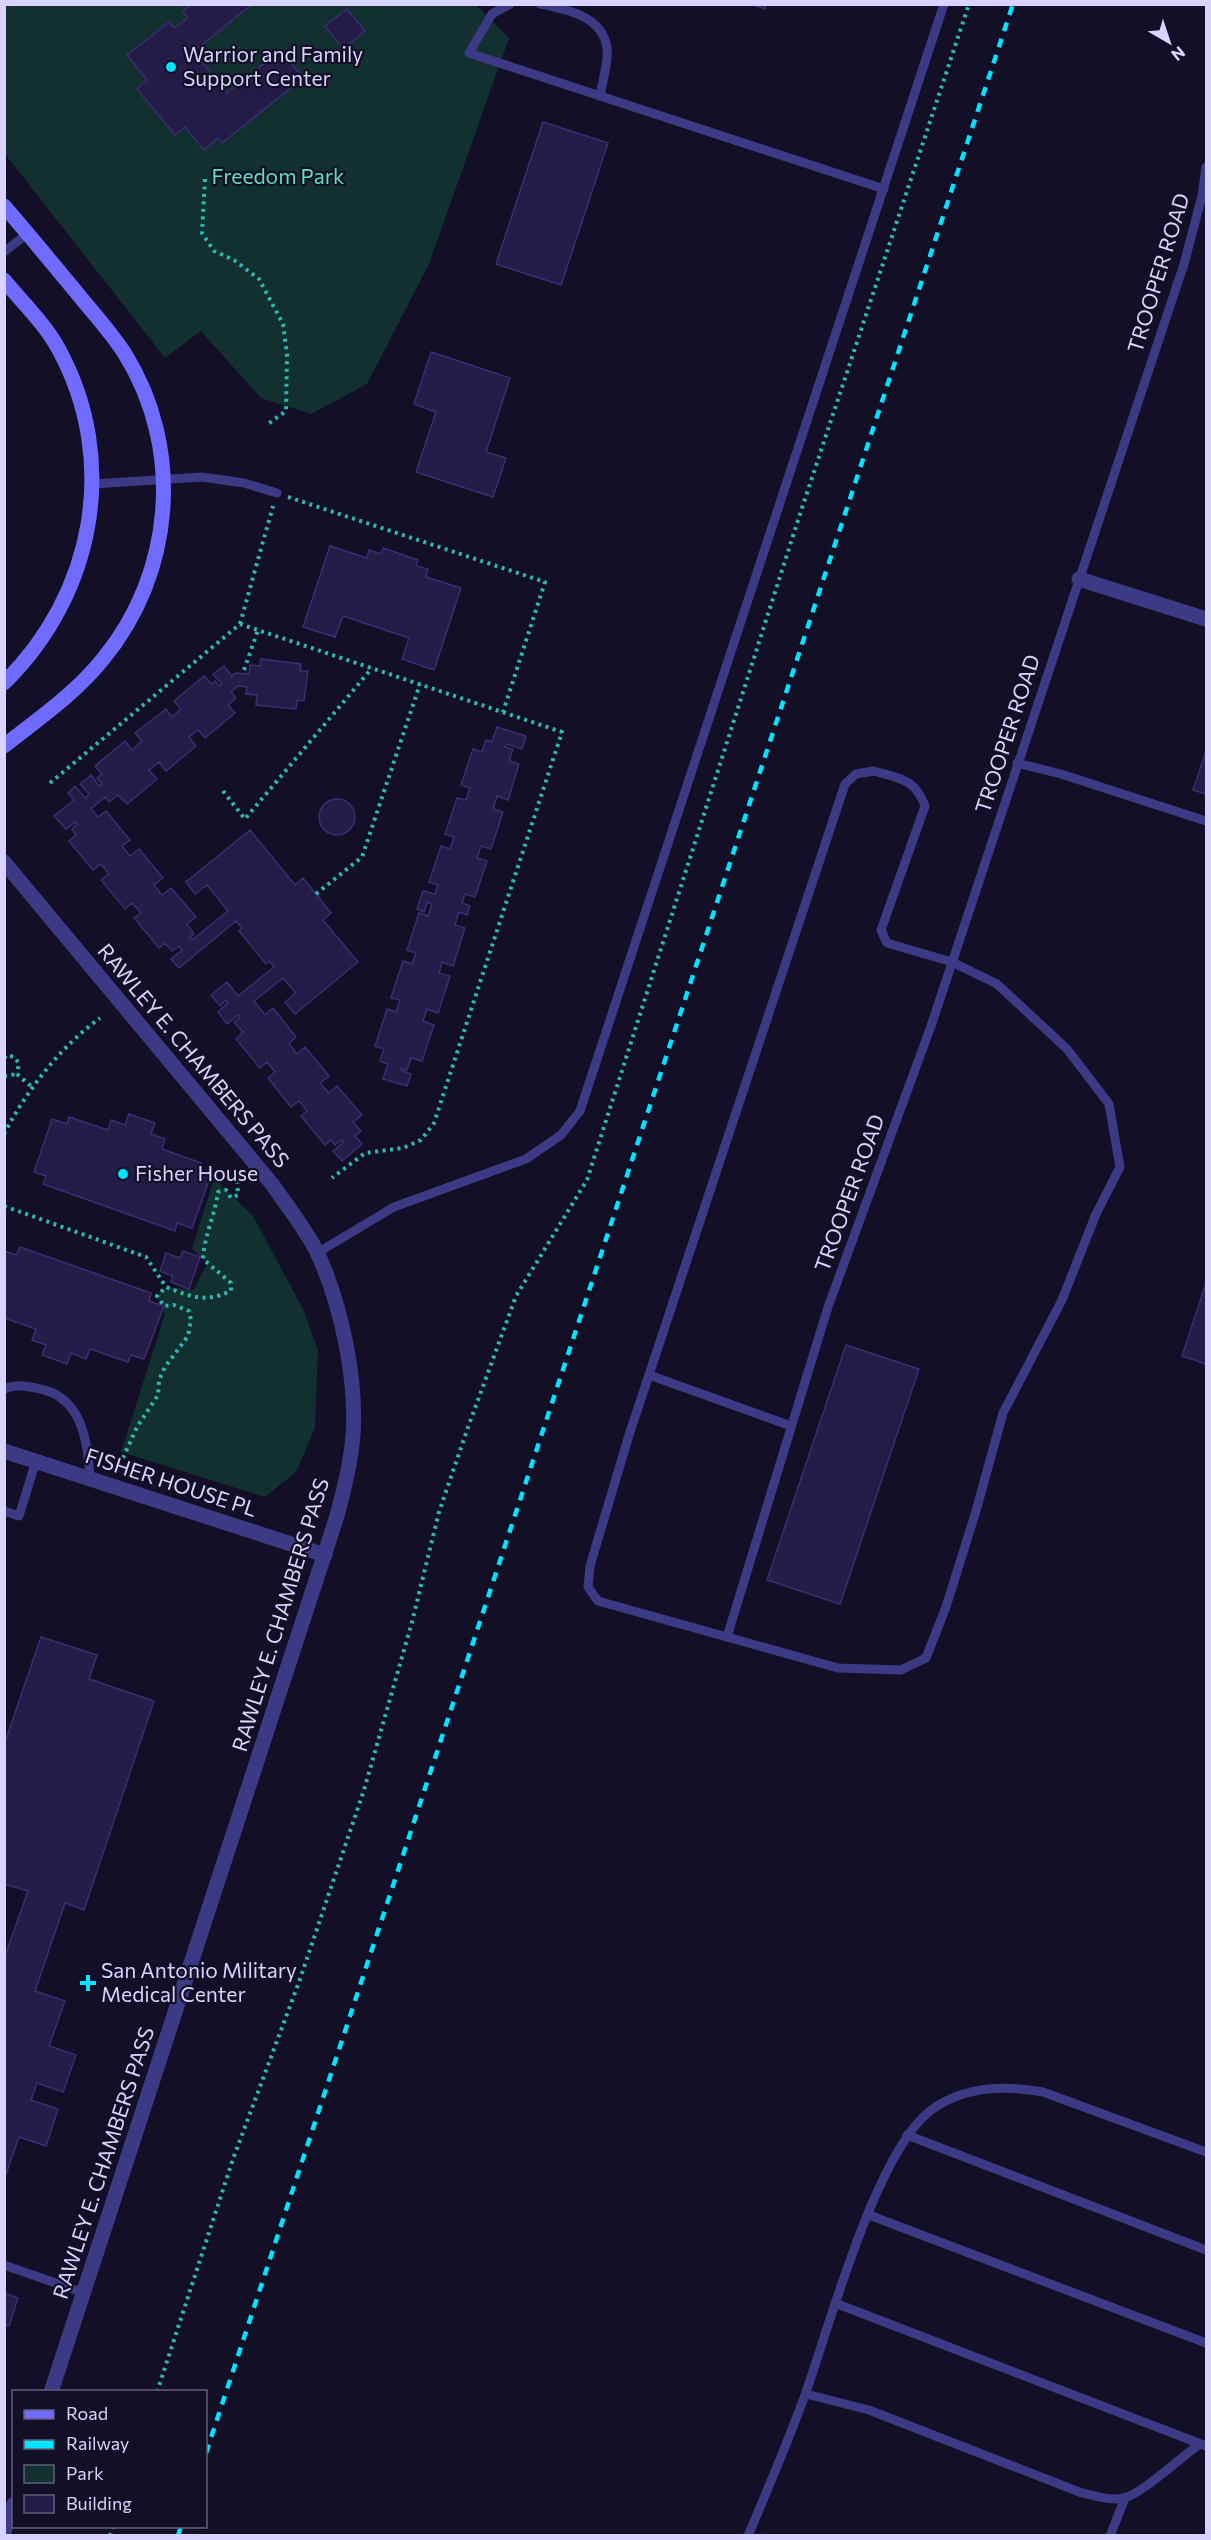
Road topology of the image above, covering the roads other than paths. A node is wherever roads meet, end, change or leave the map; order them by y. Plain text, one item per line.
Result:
1 (510, 4) edge
2 (540, 4) edge
3 (944, 4) edge
4 (600, 96) junction
5 (1206, 167) edge
6 (884, 189) junction
7 (4, 206) edge
8 (28, 233) junction
9 (4, 252) edge
10 (4, 280) edge
11 (165, 479) junction
12 (93, 484) junction
13 (277, 493) road end
14 (1079, 579) junction
15 (1206, 619) edge
16 (4, 683) edge
17 (4, 746) edge
18 (1017, 763) junction
19 (1206, 820) edge
20 (4, 862) edge
21 (952, 962) junction
22 (317, 1252) junction
23 (649, 1375) junction
24 (4, 1389) edge
25 (792, 1426) junction
26 (4, 1451) edge
27 (36, 1461) junction
28 (90, 1479) junction
29 (4, 1511) edge
30 (325, 1555) junction
31 (727, 1637) junction
32 (907, 2135) junction
33 (1206, 2152) edge
34 (869, 2215) junction
35 (1206, 2250) edge
36 (4, 2265) edge
37 (84, 2293) junction
38 (836, 2303) junction
39 (1206, 2343) edge
40 (51, 2390) edge
41 (806, 2394) junction
42 (1203, 2445) edge
43 (1125, 2498) junction
44 (12, 2509) edge
45 (4, 2531) edge
46 (748, 2535) edge
47 (1110, 2535) edge

1 - 4 lane
2 - 4 lane
3 - 6 lane
4 - 6 lane
5 - 14 lane, TROOPER ROAD
6 - 22 lane
7 - 8 street
8 - 9 lane
8 - 11 street
10 - 12 street
11 - 12 lane
11 - 13 lane
11 - 17 street
12 - 16 street
14 - 15 street
14 - 18 lane, TROOPER ROAD
18 - 19 lane
18 - 21 lane, TROOPER ROAD
20 - 22 street, RAWLEY E. CHAMBERS PASS
21 - 23 lane
21 - 25 lane, TROOPER ROAD
21 - 31 lane
22 - 30 street, RAWLEY E. CHAMBERS PASS
23 - 25 lane
23 - 31 lane
24 - 28 lane
25 - 31 lane, TROOPER ROAD
26 - 27 street, FISHER HOUSE PL
27 - 28 street, FISHER HOUSE PL
27 - 29 lane
28 - 30 street, FISHER HOUSE PL
30 - 37 street, RAWLEY E. CHAMBERS PASS
32 - 33 lane
32 - 34 lane
32 - 35 lane
34 - 38 lane
34 - 39 lane
36 - 37 lane
37 - 40 street, RAWLEY E. CHAMBERS PASS
38 - 41 lane
38 - 42 lane
41 - 43 lane
41 - 46 lane
42 - 43 lane
43 - 47 lane
44 - 45 street

